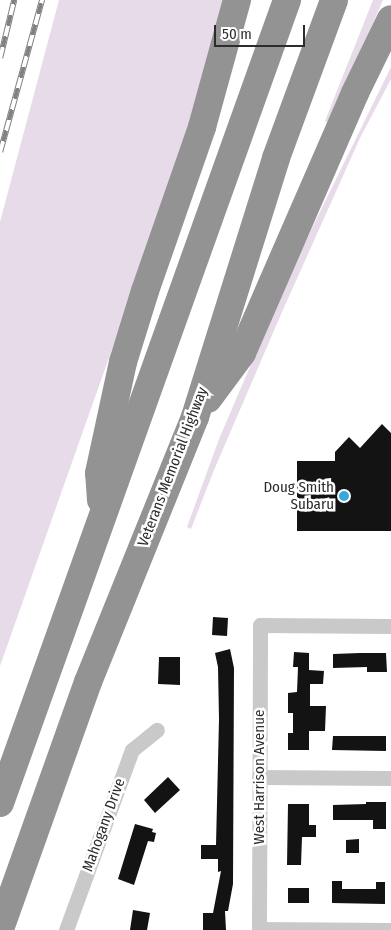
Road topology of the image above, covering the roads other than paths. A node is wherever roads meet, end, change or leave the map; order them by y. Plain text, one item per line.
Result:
1 (237, 0) edge
2 (287, 0) edge
3 (334, 0) edge
4 (391, 19) edge
5 (195, 417) junction
6 (103, 515) junction
7 (391, 626) edge
8 (157, 730) dead end
9 (260, 777) junction
10 (391, 778) edge
11 (0, 802) edge
12 (259, 929) edge
13 (0, 930) edge
14 (66, 930) edge
15 (391, 930) edge

1 - 6 highway
2 - 6 highway
3 - 5 highway, Veterans Memorial Highway
4 - 5 highway
5 - 13 highway, Veterans Memorial Highway
6 - 11 highway
7 - 9 street, West Harrison Avenue
8 - 14 street, Mahogany Drive
9 - 10 street
9 - 12 street, West Harrison Avenue
12 - 15 street

